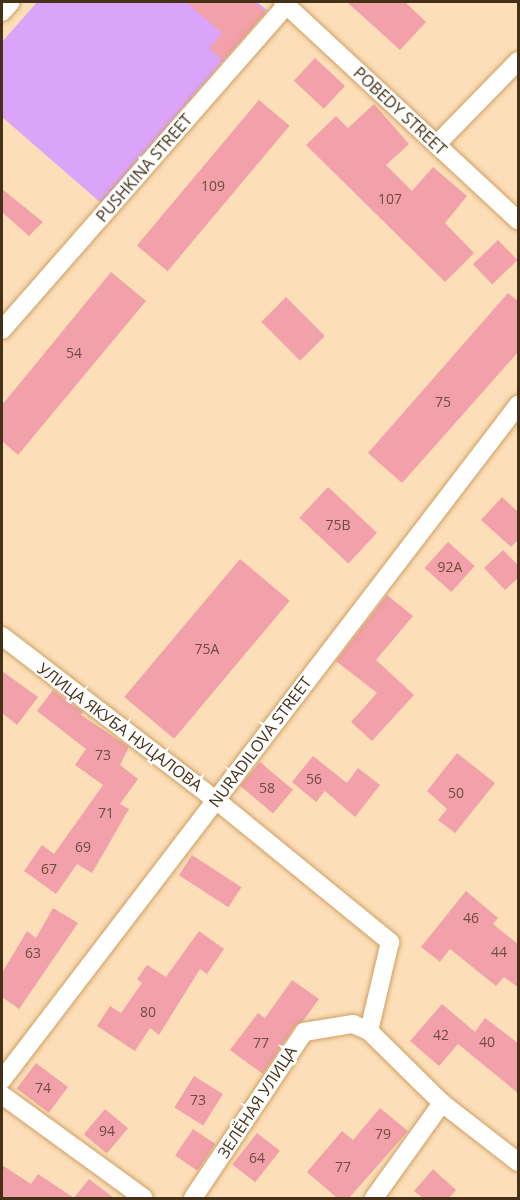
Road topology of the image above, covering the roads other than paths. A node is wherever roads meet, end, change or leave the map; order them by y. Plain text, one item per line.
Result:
1 (11, 2) edge
2 (285, 3) edge
3 (2, 12) edge
4 (519, 61) edge
5 (437, 144) junction
6 (519, 220) edge
7 (2, 330) edge
8 (519, 405) edge
9 (2, 636) edge
10 (216, 800) junction
11 (369, 1031) junction
12 (2, 1080) edge
13 (2, 1095) edge
14 (442, 1103) junction
15 (519, 1162) edge
16 (144, 1198) edge
17 (194, 1198) edge
18 (374, 1198) edge

1 - 3 street
2 - 5 street, POBEDY STREET
2 - 7 street, PUSHKINA STREET
4 - 5 street
5 - 6 street, POBEDY STREET
8 - 10 street, NURADILOVA STREET
9 - 10 street, УЛИЦА ЯКУБА НУЦАЛОВА
10 - 11 street, УЛИЦА ЯКУБА НУЦАЛОВА
10 - 12 street, NURADILOVA STREET
11 - 14 street
11 - 17 street, ЗЕЛЁНАЯ УЛИЦА
13 - 16 street
14 - 15 street
14 - 18 street

